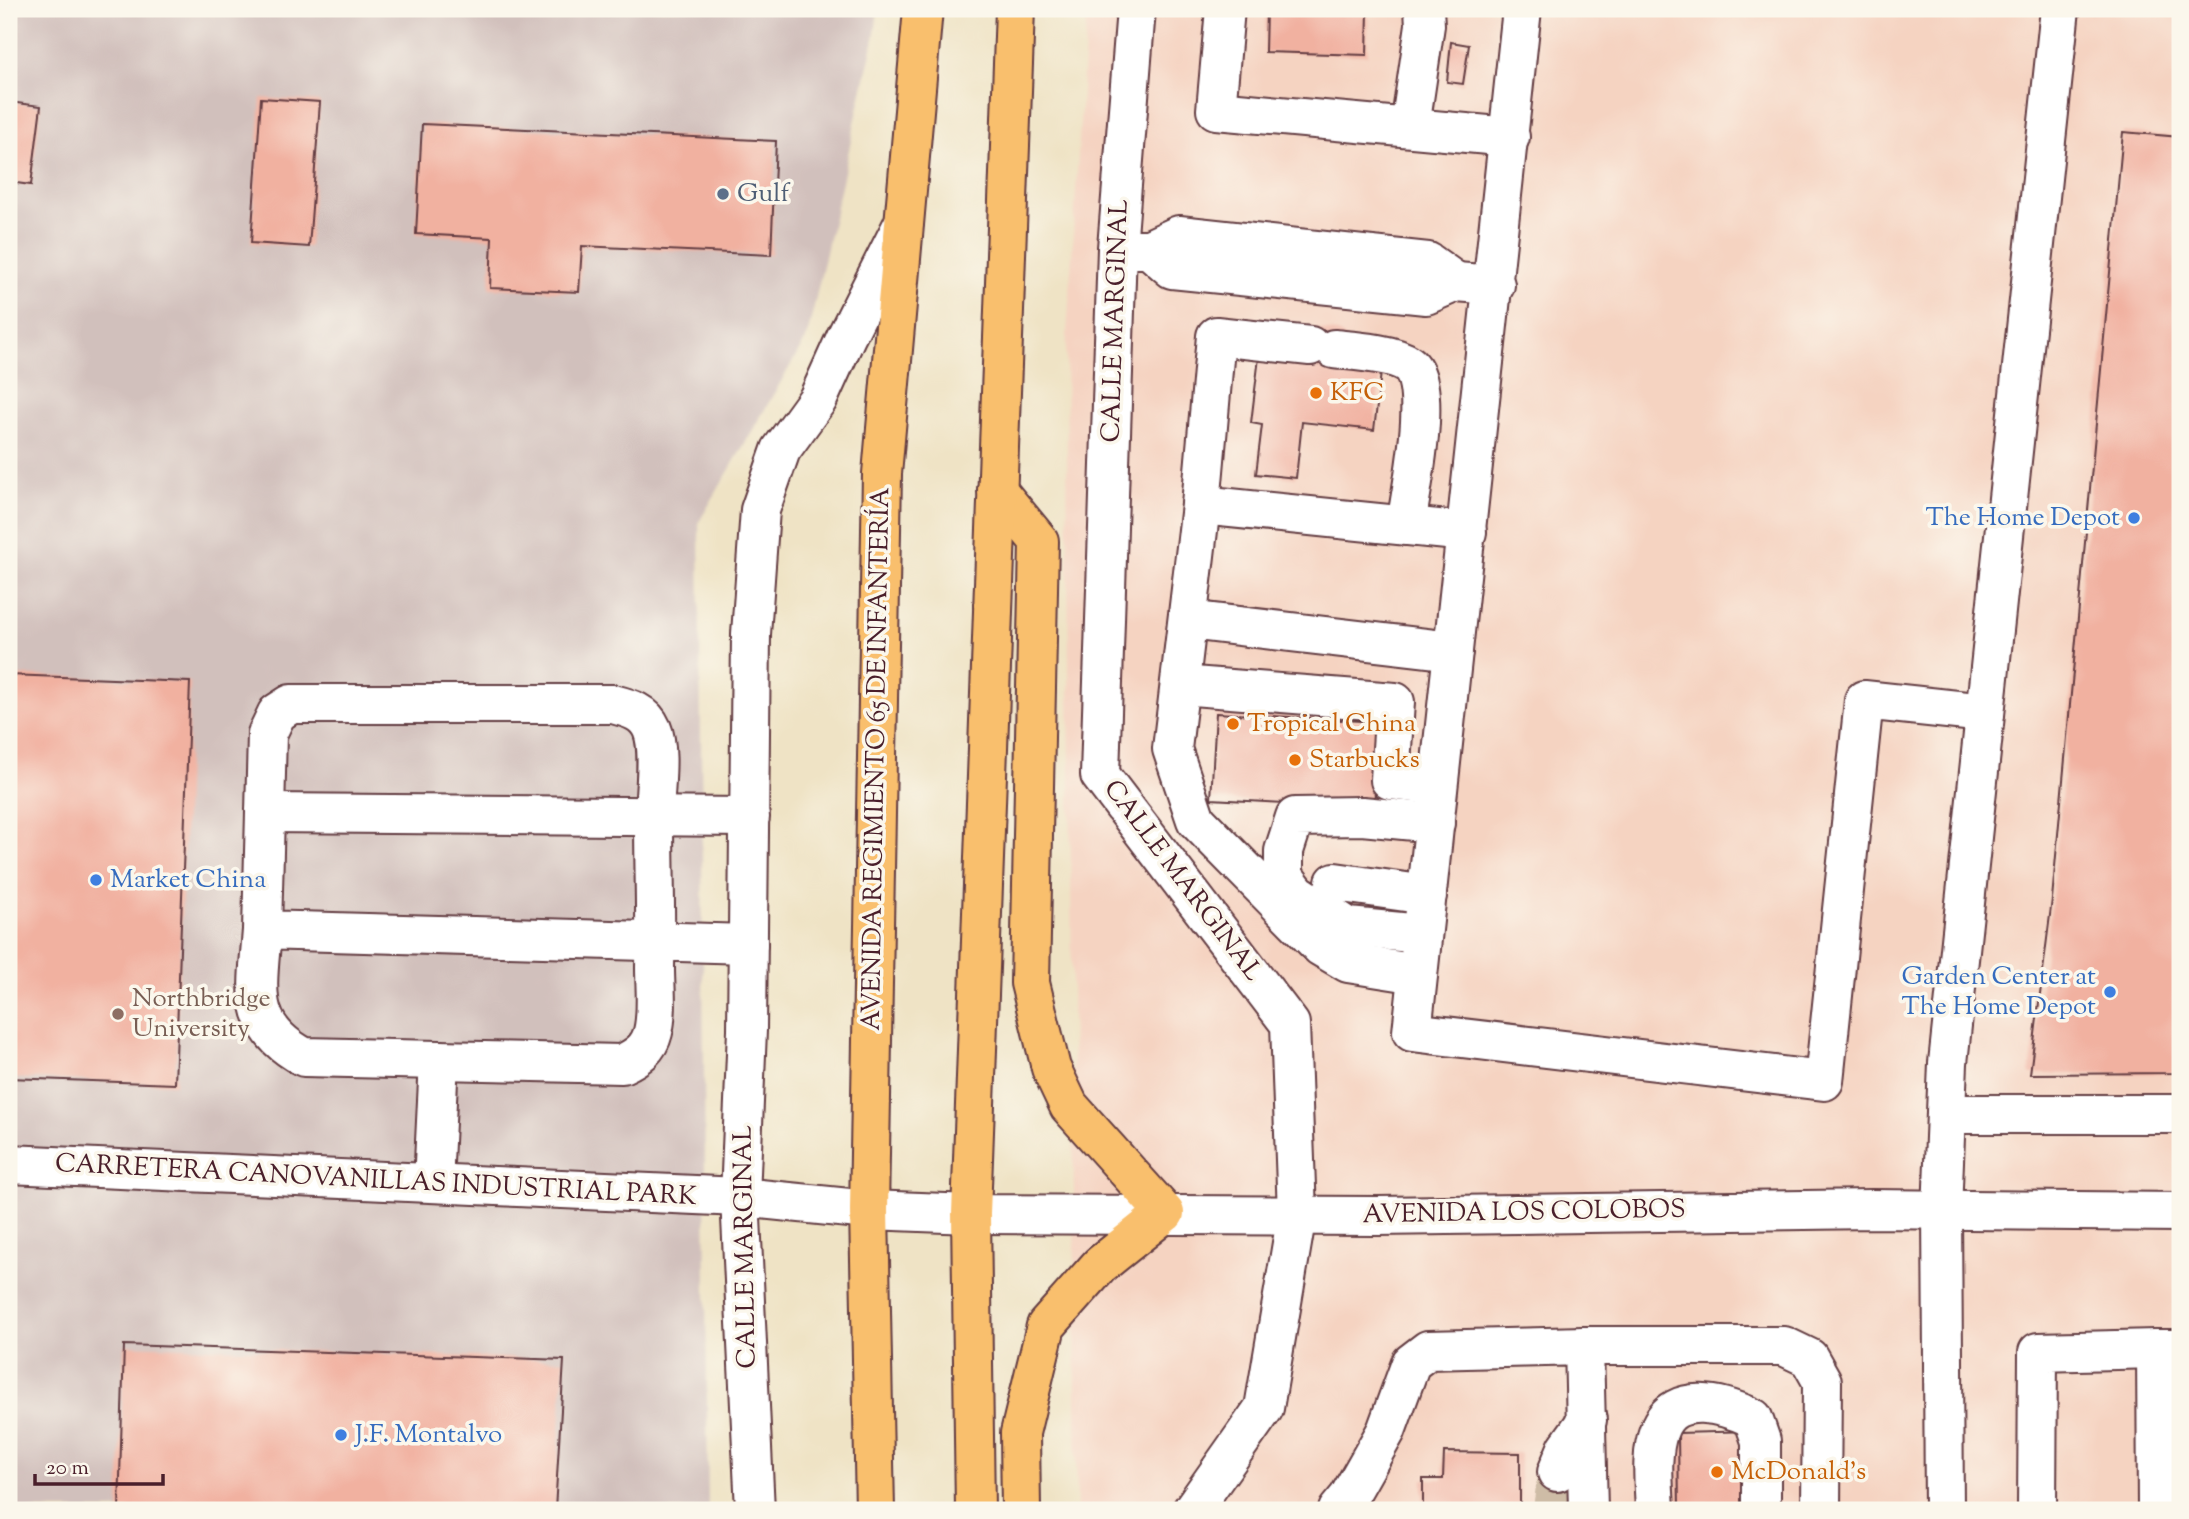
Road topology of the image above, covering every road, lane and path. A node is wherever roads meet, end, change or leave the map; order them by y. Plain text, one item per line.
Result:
1 (923, 9) edge
2 (1015, 9) edge
3 (1136, 9) edge
4 (1225, 9) edge
5 (1423, 9) edge
6 (1522, 9) edge
7 (2060, 9) edge
8 (1410, 127) junction
9 (1510, 137) junction
10 (904, 221) junction
11 (1133, 249) junction
12 (1495, 285) junction
13 (997, 490) junction
14 (1201, 505) junction
15 (1406, 526) junction
16 (1467, 532) junction
17 (1188, 620) junction
18 (1453, 651) junction
19 (1180, 685) junction
20 (1985, 713) junction
21 (1437, 805) junction
22 (265, 813) junction
23 (654, 816) junction
24 (750, 817) junction
25 (1335, 883) dead end
26 (1427, 895) junction
27 (262, 930) junction
28 (1422, 934) junction
29 (655, 942) junction
30 (748, 944) junction
31 (1418, 974) junction
32 (439, 1060) junction
33 (1946, 1114) junction
34 (2180, 1114) edge
35 (9, 1164) edge
36 (433, 1183) junction
37 (740, 1197) junction
38 (869, 1210) junction
39 (1942, 1211) junction
40 (1164, 1213) junction
41 (2180, 1213) edge
42 (971, 1214) junction
43 (1297, 1214) junction
44 (1584, 1346) junction
45 (2168, 1349) edge
46 (1587, 1419) junction
47 (1557, 1472) tunnel mouth
48 (755, 1510) edge
49 (875, 1510) edge
50 (975, 1510) edge
51 (1021, 1510) edge
52 (1192, 1510) edge
53 (1338, 1510) edge
54 (1588, 1510) edge
55 (1655, 1510) edge
56 (1761, 1510) edge
57 (1821, 1510) edge
58 (1944, 1510) edge
59 (2037, 1510) edge
60 (2157, 1510) edge

1 - 10 main road, AVENIDA REGIMIENTO 65 DE INFANTERÍA
2 - 13 main road
3 - 11 street, CALLE MARGINAL
4 - 8 street
5 - 8 street
6 - 9 street
7 - 20 street
8 - 9 street
9 - 12 street
10 - 24 street, CALLE MARGINAL
10 - 38 main road, AVENIDA REGIMIENTO 65 DE INFANTERÍA
11 - 12 street
11 - 43 street, CALLE MARGINAL
12 - 16 street
13 - 40 main road
13 - 42 main road
14 - 15 street
14 - 15 street
14 - 17 street
15 - 16 street
16 - 18 street
17 - 18 street
17 - 19 street
18 - 21 street
19 - 21 street
19 - 31 street
20 - 31 street
20 - 33 street
21 - 26 street
21 - 28 street
22 - 23 street
22 - 23 street
22 - 27 street
23 - 24 street
23 - 29 street
24 - 30 street, CALLE MARGINAL
25 - 26 street
26 - 28 street
27 - 29 street
27 - 32 street
28 - 31 street
29 - 30 street
29 - 32 street
30 - 37 street, CALLE MARGINAL
32 - 36 street
33 - 34 street
33 - 39 street
35 - 36 street, CARRETERA CANOVANILLAS INDUSTRIAL PARK
36 - 37 street, CARRETERA CANOVANILLAS INDUSTRIAL PARK
37 - 38 street, CARRETERA CANOVANILLAS INDUSTRIAL PARK
37 - 48 street, CALLE MARGINAL
38 - 42 street, AVENIDA LOS COLOBOS
38 - 49 main road, AVENIDA REGIMIENTO 65 DE INFANTERÍA
39 - 41 street, AVENIDA LOS COLOBOS
39 - 43 street, AVENIDA LOS COLOBOS
39 - 58 street
40 - 42 street, AVENIDA LOS COLOBOS
40 - 43 street, AVENIDA LOS COLOBOS
40 - 51 main road
42 - 50 main road
43 - 52 street, CALLE MARGINAL
44 - 46 street
44 - 53 street
44 - 57 street
45 - 59 street
45 - 60 street
46 - 47 street
46 - 54 street
55 - 56 street

